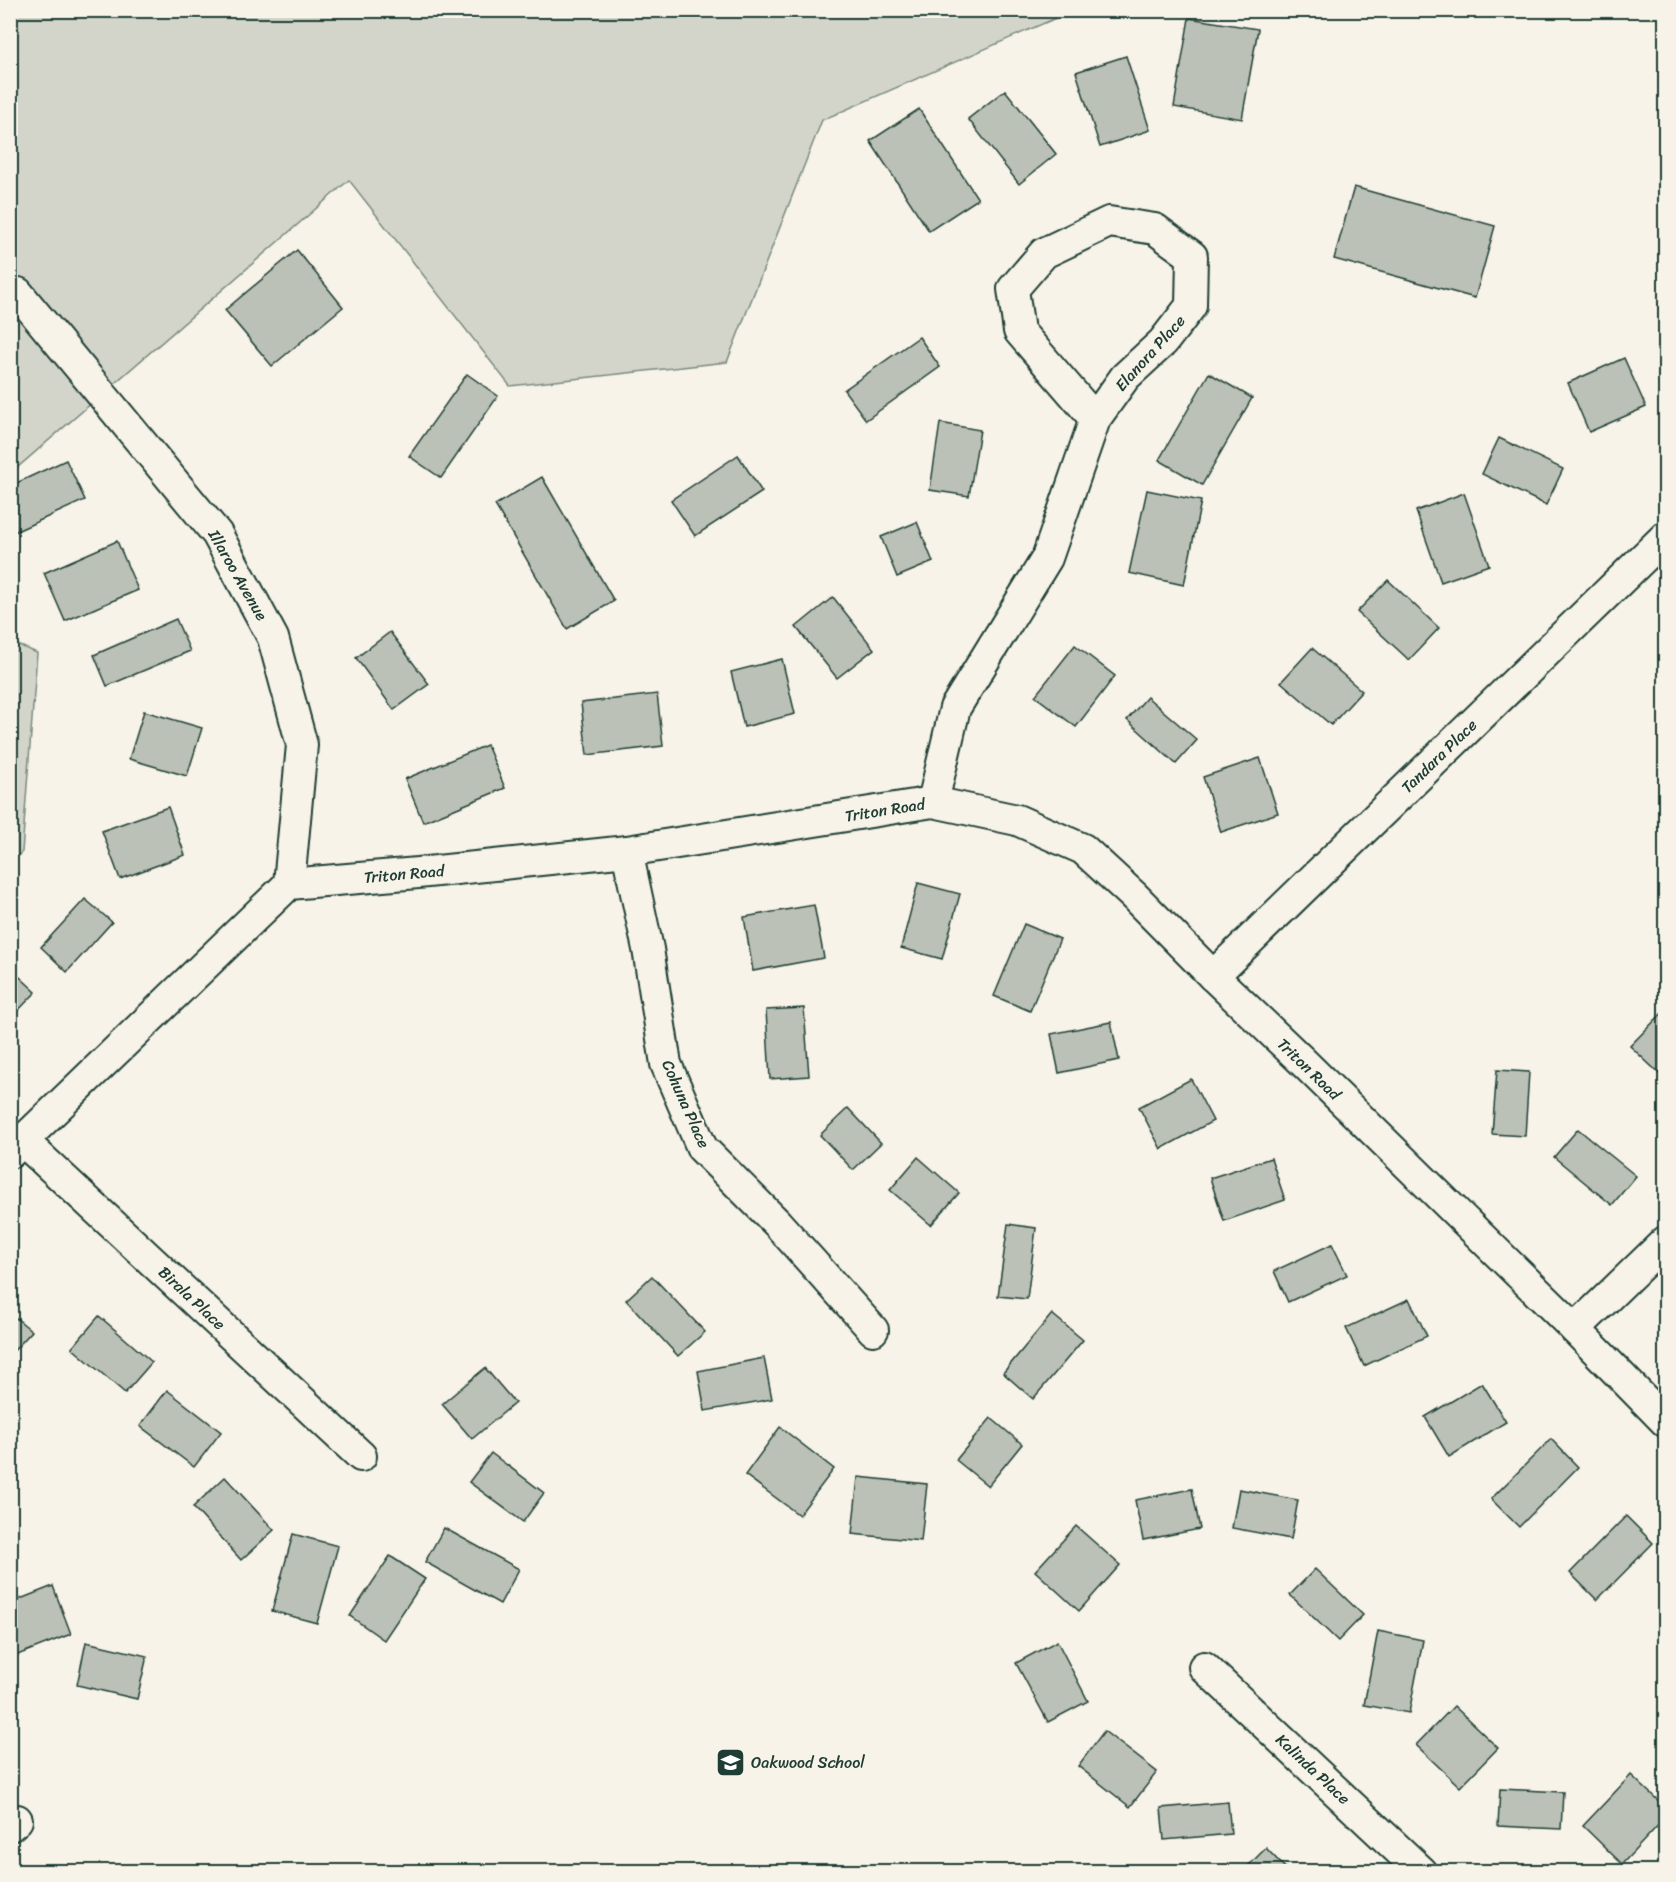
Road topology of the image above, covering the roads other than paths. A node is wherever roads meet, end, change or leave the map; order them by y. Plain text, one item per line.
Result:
1 (18, 293) dead end
2 (1095, 419) junction
3 (1665, 536) edge
4 (933, 802) junction
5 (627, 851) junction
6 (289, 884) junction
7 (1213, 976) junction
8 (16, 1147) edge
9 (1665, 1241) edge
10 (1575, 1329) junction
11 (873, 1330) dead end
12 (1665, 1422) edge
13 (362, 1456) dead end
14 (1204, 1667) dead end
15 (1422, 1872) edge

1 - 6 street, Illaroo Avenue
2 - 2 street, Elanora Place
2 - 4 street, Elanora Place
3 - 7 street, Tandara Place
4 - 5 street, Triton Road
4 - 7 street, Triton Road
5 - 6 street, Triton Road
5 - 11 street, Cohuna Place
6 - 8 street
7 - 10 street, Triton Road
8 - 13 street, Birala Place
9 - 10 street
10 - 12 street, Triton Road
14 - 15 street, Kalinda Place

